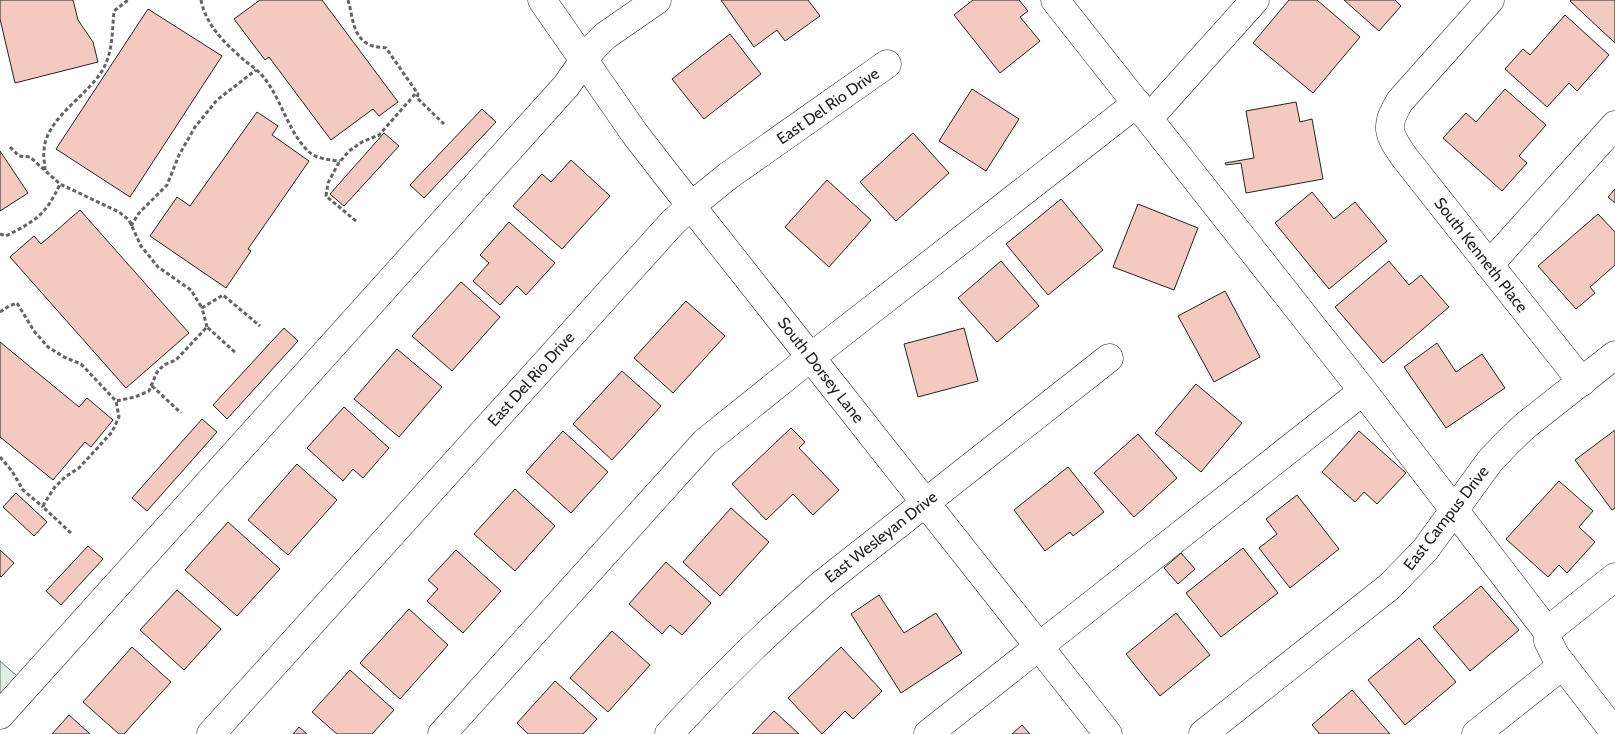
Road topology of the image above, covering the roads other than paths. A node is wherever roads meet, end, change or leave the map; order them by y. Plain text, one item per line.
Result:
1 (542, 0) edge
2 (657, 0) edge
3 (1055, 0) edge
4 (1255, 0) edge
5 (1490, 0) edge
6 (584, 61) junction
7 (887, 64) dead end
8 (1143, 111) junction
9 (1615, 125) edge
10 (691, 206) junction
11 (1489, 265) junction
12 (1615, 355) edge
13 (811, 356) junction
14 (1109, 358) dead end
15 (1582, 382) junction
16 (1363, 392) junction
17 (925, 502) junction
18 (1454, 510) junction
19 (1615, 577) edge
20 (1547, 631) junction
21 (1040, 647) junction
22 (1563, 665) junction
23 (0, 715) edge
24 (1615, 733) edge
25 (211, 734) edge
26 (442, 734) edge
27 (669, 734) edge
28 (928, 734) edge
29 (1108, 734) edge
30 (1203, 734) edge
31 (1476, 734) edge

1 - 6 street, South Dorsey Lane
2 - 6 street
3 - 8 street
4 - 8 street
5 - 11 street, South Kenneth Place
6 - 10 street, South Dorsey Lane
6 - 23 street
7 - 10 street, East Del Rio Drive
8 - 13 street
8 - 16 street
9 - 11 street
10 - 13 street, South Dorsey Lane
10 - 25 street, East Del Rio Drive
11 - 15 street, South Kenneth Place
12 - 15 street, East Campus Drive
13 - 17 street, South Dorsey Lane
13 - 26 street
14 - 17 street, East Wesleyan Drive
15 - 18 street, East Campus Drive
16 - 18 street
16 - 21 street
17 - 21 street, South Dorsey Lane
17 - 27 street, East Wesleyan Drive
18 - 20 street
18 - 30 street, East Campus Drive
19 - 20 street
20 - 22 street
21 - 28 street
21 - 29 street, South Dorsey Lane
22 - 24 street
22 - 31 street

